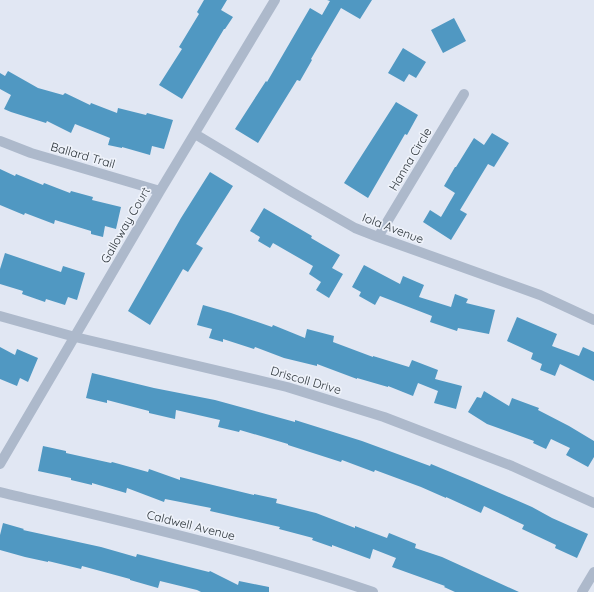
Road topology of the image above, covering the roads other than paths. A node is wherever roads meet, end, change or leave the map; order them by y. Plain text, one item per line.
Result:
1 (275, 0) edge
2 (464, 94) dead end
3 (195, 134) junction
4 (0, 142) edge
5 (160, 191) junction
6 (378, 238) junction
7 (0, 316) edge
8 (594, 320) edge
9 (75, 337) junction
10 (0, 464) edge
11 (0, 492) edge
12 (594, 503) edge
13 (594, 572) edge
14 (373, 592) edge
15 (582, 592) edge

1 - 3 street, Galloway Court
2 - 6 street, Hanna Circle
3 - 5 street, Galloway Court
3 - 6 street, Iola Avenue
4 - 5 street, Ballard Trail
5 - 9 street, Galloway Court
6 - 8 street, Iola Avenue
7 - 9 street, Driscoll Drive
9 - 10 street, Galloway Court
9 - 12 street, Driscoll Drive
11 - 14 street, Caldwell Avenue
13 - 15 street

